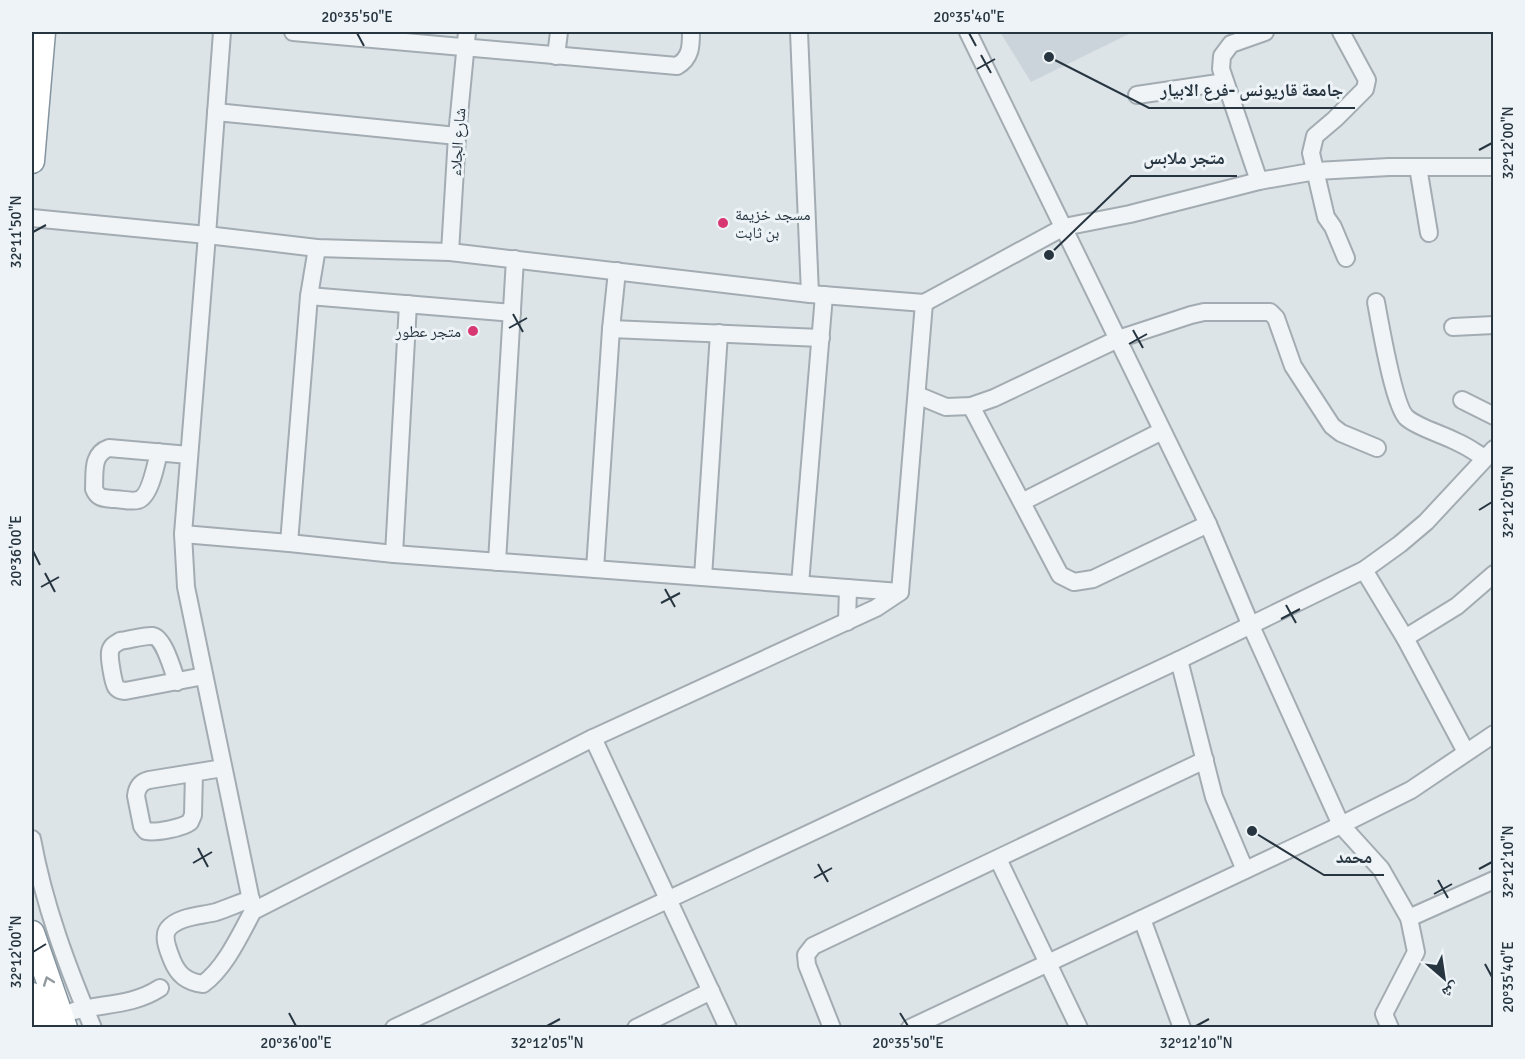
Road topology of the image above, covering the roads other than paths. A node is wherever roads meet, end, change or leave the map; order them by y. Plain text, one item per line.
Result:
1 (43, 32) edge
2 (222, 32) edge
3 (293, 32) edge
4 (559, 32) edge
5 (691, 32) edge
6 (799, 32) edge
7 (968, 32) edge
8 (1265, 32) edge
9 (1341, 32) edge
10 (466, 40) edge
11 (556, 56) junction
12 (1225, 82) junction
13 (1137, 95) dead end
14 (216, 112) junction
15 (457, 136) junction
16 (32, 162) edge
17 (1418, 167) junction
18 (1494, 167) edge
19 (1316, 171) junction
20 (1260, 181) junction
21 (32, 218) edge
22 (1064, 227) junction
23 (1429, 233) dead end
24 (207, 235) junction
25 (317, 248) junction
26 (450, 252) junction
27 (1346, 258) dead end
28 (515, 259) junction
29 (617, 271) junction
30 (817, 294) junction
31 (309, 296) junction
32 (1376, 302) dead end
33 (924, 303) junction
34 (408, 304) junction
35 (512, 313) junction
36 (1494, 325) edge
37 (1453, 327) dead end
38 (611, 329) junction
39 (719, 333) junction
40 (821, 338) junction
41 (1118, 339) junction
42 (917, 395) junction
43 (1462, 400) dead end
44 (970, 406) junction
45 (1494, 416) edge
46 (1162, 431) junction
47 (1377, 448) dead end
48 (159, 453) dead end
49 (1489, 454) edge
50 (189, 455) junction
51 (1022, 502) junction
52 (1208, 524) junction
53 (183, 534) junction
54 (289, 543) junction
55 (394, 554) junction
56 (497, 562) junction
57 (595, 569) junction
58 (1364, 570) junction
59 (1494, 574) edge
60 (703, 577) junction
61 (800, 585) junction
62 (848, 588) junction
63 (900, 592) junction
64 (847, 621) junction
65 (1251, 626) junction
66 (1405, 638) junction
67 (1179, 660) junction
68 (204, 676) junction
69 (177, 682) dead end
70 (1494, 734) edge
71 (593, 738) junction
72 (1466, 752) junction
73 (1205, 760) junction
74 (223, 768) junction
75 (194, 773) dead end
76 (1341, 825) junction
77 (32, 839) edge
78 (998, 859) junction
79 (1245, 870) junction
80 (1494, 880) edge
81 (668, 898) junction
82 (252, 905) junction
83 (1409, 918) junction
84 (1142, 919) junction
85 (32, 933) edge
86 (1048, 963) junction
87 (160, 988) dead end
88 (711, 991) junction
89 (85, 1008) junction
90 (45, 1014) edge
91 (425, 1021) edge
92 (93, 1028) edge
93 (394, 1028) edge
94 (636, 1028) edge
95 (729, 1028) edge
96 (832, 1028) edge
97 (910, 1028) edge
98 (1079, 1028) edge
99 (1182, 1028) edge
100 (1390, 1028) edge

1 - 16 highway
2 - 14 street
3 - 10 street
4 - 11 street
5 - 11 street
6 - 30 street
7 - 22 street
8 - 12 street
9 - 19 street
10 - 11 street
10 - 15 street, شارع الجلاء
12 - 13 street
12 - 20 street
14 - 15 street
14 - 24 street
15 - 26 street, شارع الجلاء
17 - 18 street
17 - 19 street
17 - 23 street
19 - 20 street
19 - 27 street
20 - 22 street
21 - 24 street
22 - 33 street
22 - 41 street
24 - 25 street
24 - 50 street
25 - 26 street
25 - 31 street
26 - 28 street
28 - 29 street
28 - 35 street
29 - 30 street
29 - 38 street
30 - 33 street
30 - 40 street
31 - 34 street
31 - 54 street
32 - 49 street
33 - 42 street
34 - 35 street
34 - 55 street
35 - 56 street
36 - 37 street
38 - 39 street
38 - 57 street
39 - 40 street
39 - 60 street
40 - 61 street
41 - 44 street
41 - 46 street
41 - 47 street
42 - 44 street
42 - 63 street
43 - 45 street
44 - 51 street
46 - 51 street
46 - 52 street
48 - 50 street
49 - 58 street
50 - 53 street
51 - 52 street
52 - 65 street
53 - 54 street
53 - 68 street
54 - 55 street
55 - 56 street
56 - 57 street
57 - 60 street
58 - 65 street
58 - 66 street
59 - 66 street
60 - 61 street
61 - 62 street
62 - 63 street
62 - 64 street
63 - 64 street
64 - 71 street
65 - 67 street
65 - 76 street
66 - 72 street
67 - 73 street
67 - 81 street
68 - 69 street
68 - 74 street
70 - 72 street
71 - 81 street
71 - 82 street
72 - 76 street
73 - 78 street
73 - 79 street
74 - 75 street
74 - 82 street
76 - 79 street
76 - 83 street
77 - 89 street
78 - 86 street
78 - 96 street
79 - 84 street
80 - 83 street
81 - 88 street
81 - 91 street
82 - 82 street
83 - 100 street
84 - 86 street
84 - 99 street
90 -> 85 highway
86 - 97 street
86 - 98 street
87 - 89 street
88 - 94 street
88 - 95 street
89 - 90 street
89 - 92 street
91 - 93 street

